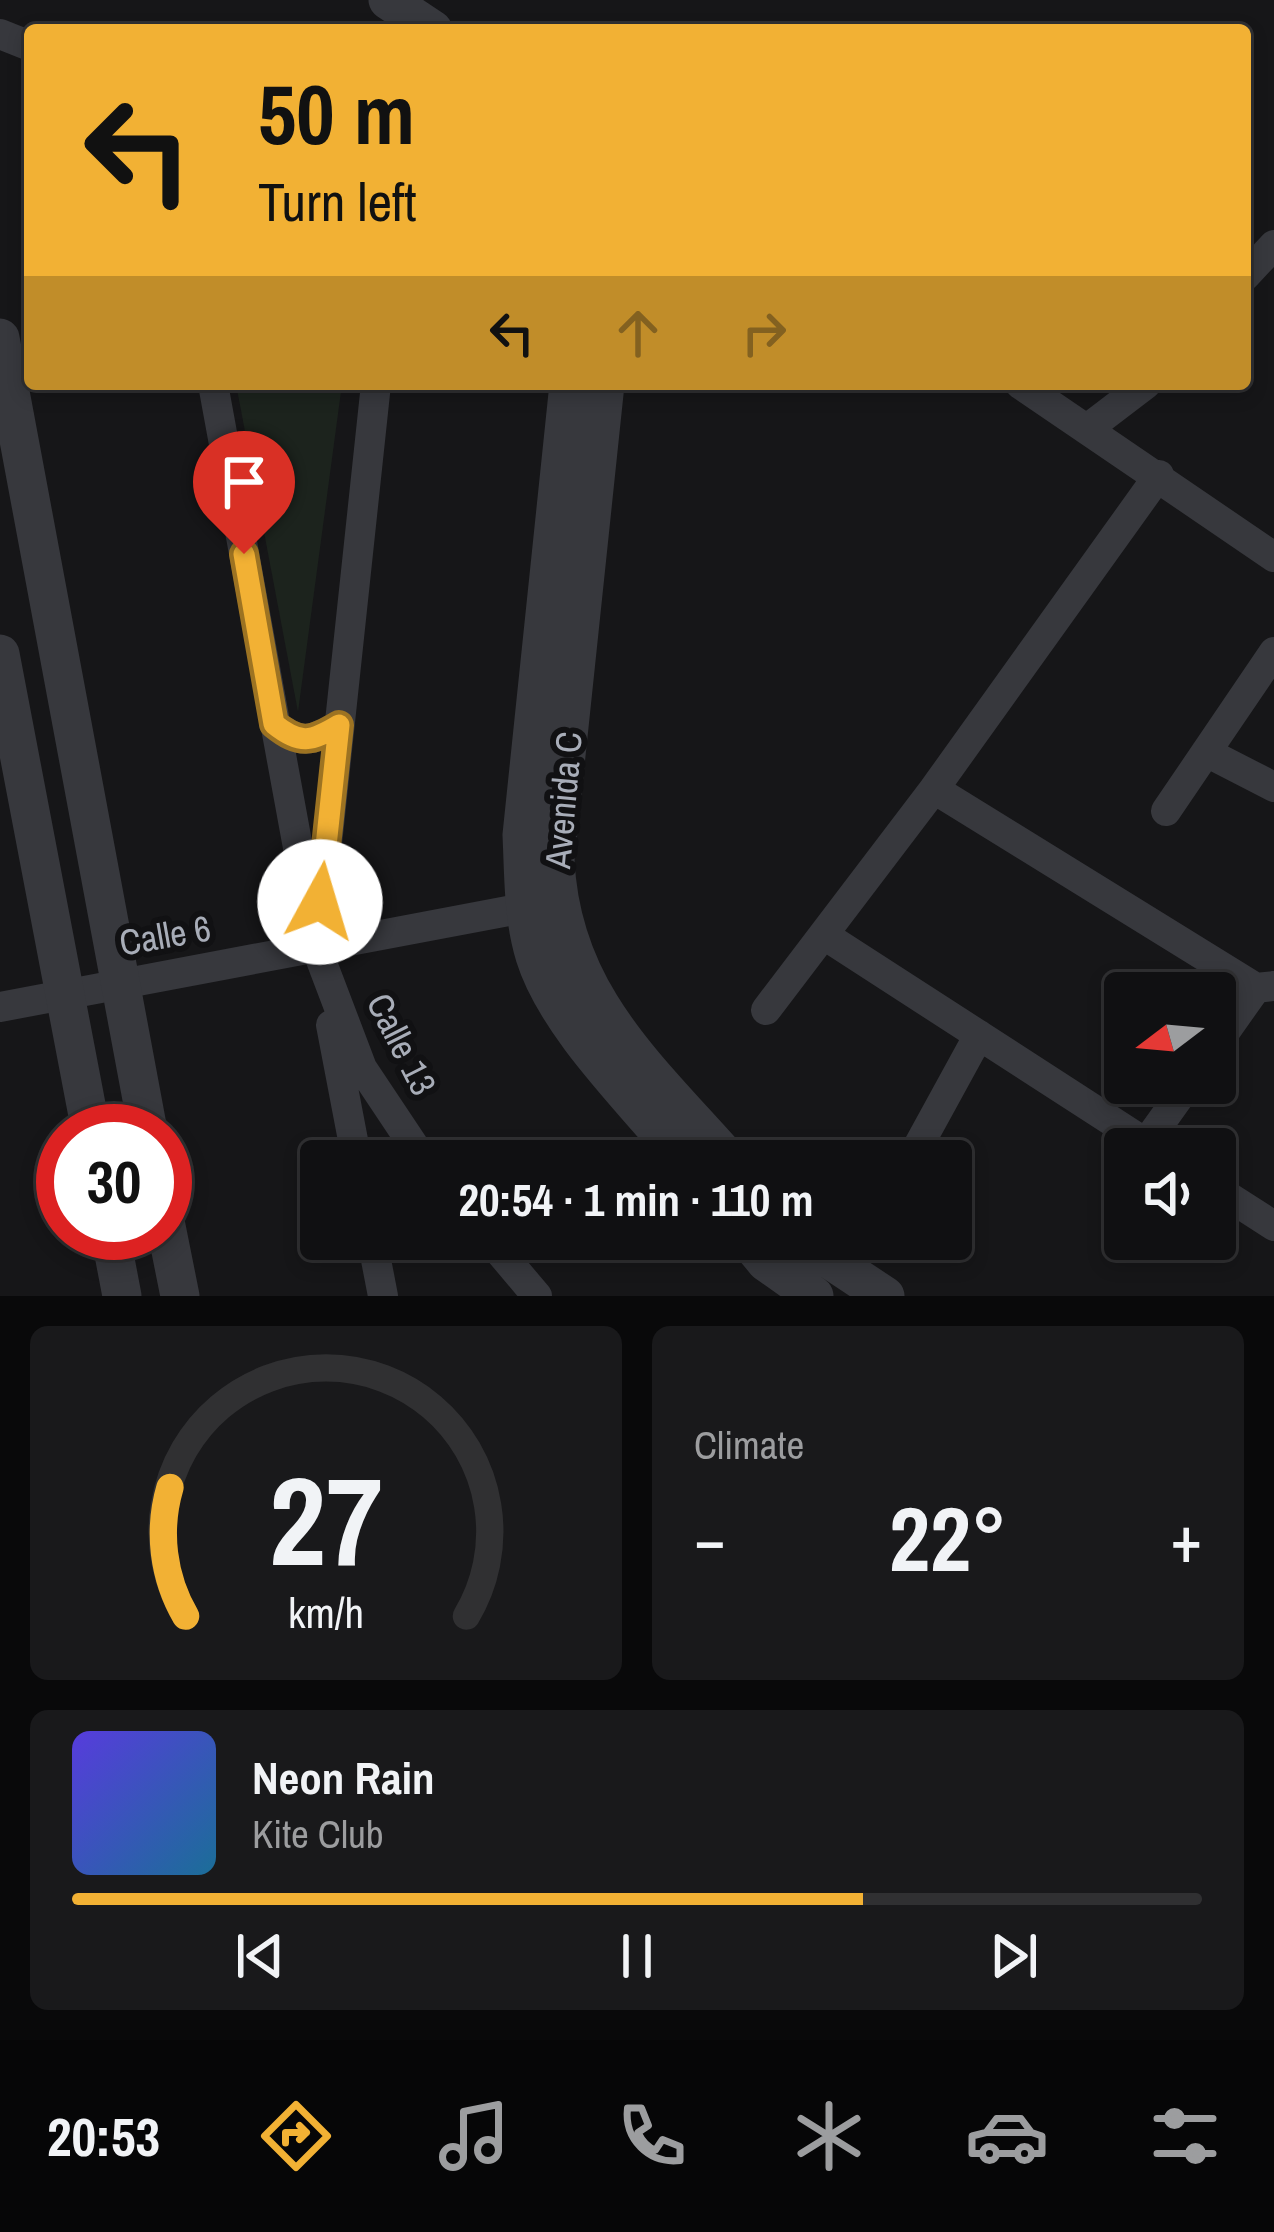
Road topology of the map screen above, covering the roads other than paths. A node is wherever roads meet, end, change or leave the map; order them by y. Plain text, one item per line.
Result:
1 (388, 0) edge
2 (424, 24) edge
3 (1274, 245) edge
4 (1251, 270) edge
5 (0, 338) edge
6 (214, 390) edge
7 (375, 390) edge
8 (568, 390) edge
9 (604, 390) edge
10 (1029, 390) edge
11 (1139, 390) edge
12 (1087, 429) junction
13 (1159, 475) junction
14 (1274, 557) edge
15 (1274, 652) edge
16 (0, 655) edge
17 (274, 724) junction
18 (339, 725) junction
19 (1206, 752) junction
20 (1274, 788) edge
21 (934, 789) junction
22 (1166, 811) dead end
23 (541, 905) junction
24 (824, 935) junction
25 (316, 947) junction
26 (119, 982) junction
27 (1265, 987) edge
28 (65, 994) junction
29 (0, 1007) edge
30 (766, 1010) dead end
31 (1236, 1021) edge
32 (979, 1035) junction
33 (86, 1104) edge
34 (143, 1104) edge
35 (1123, 1128) edge
36 (352, 1140) edge
37 (410, 1140) edge
38 (667, 1140) edge
39 (711, 1140) edge
40 (922, 1140) edge
41 (1236, 1202) edge
42 (1274, 1226) edge
43 (115, 1260) edge
44 (173, 1260) edge
45 (376, 1260) edge
46 (507, 1260) edge
47 (764, 1260) edge
48 (813, 1260) edge
49 (851, 1260) edge
50 (831, 1286) edge
51 (122, 1296) edge
52 (180, 1296) edge
53 (383, 1296) edge
54 (537, 1296) edge
55 (885, 1296) edge

1 - 2 street
3 - 4 street
5 - 26 street
6 - 17 street
7 - 18 street, Calle 13
8 - 23 street, Avenida C
9 - 23 street, Avenida C
10 - 12 street
11 - 12 street
12 - 13 street
13 - 14 street
13 - 21 street
15 - 19 street
16 - 28 street
17 - 18 street
17 - 25 street
18 - 25 street, Calle 13
19 - 20 street
19 - 22 street
21 - 24 street
21 - 27 street
23 - 25 street, Calle 6
23 - 38 street, Avenida C
23 - 39 street, Avenida C
24 - 30 street
24 - 32 street
25 - 26 street, Calle 6
25 - 36 street
25 - 37 street, Calle 13
26 - 28 street, Calle 6
26 - 34 street
27 - 31 street
28 - 29 street, Calle 6
28 - 33 street
32 - 35 street
32 - 40 street
41 - 42 street
43 - 51 street
44 - 52 street
45 - 53 street
46 - 54 street
47 - 50 street
48 - 50 street
49 - 50 street
50 - 55 street

